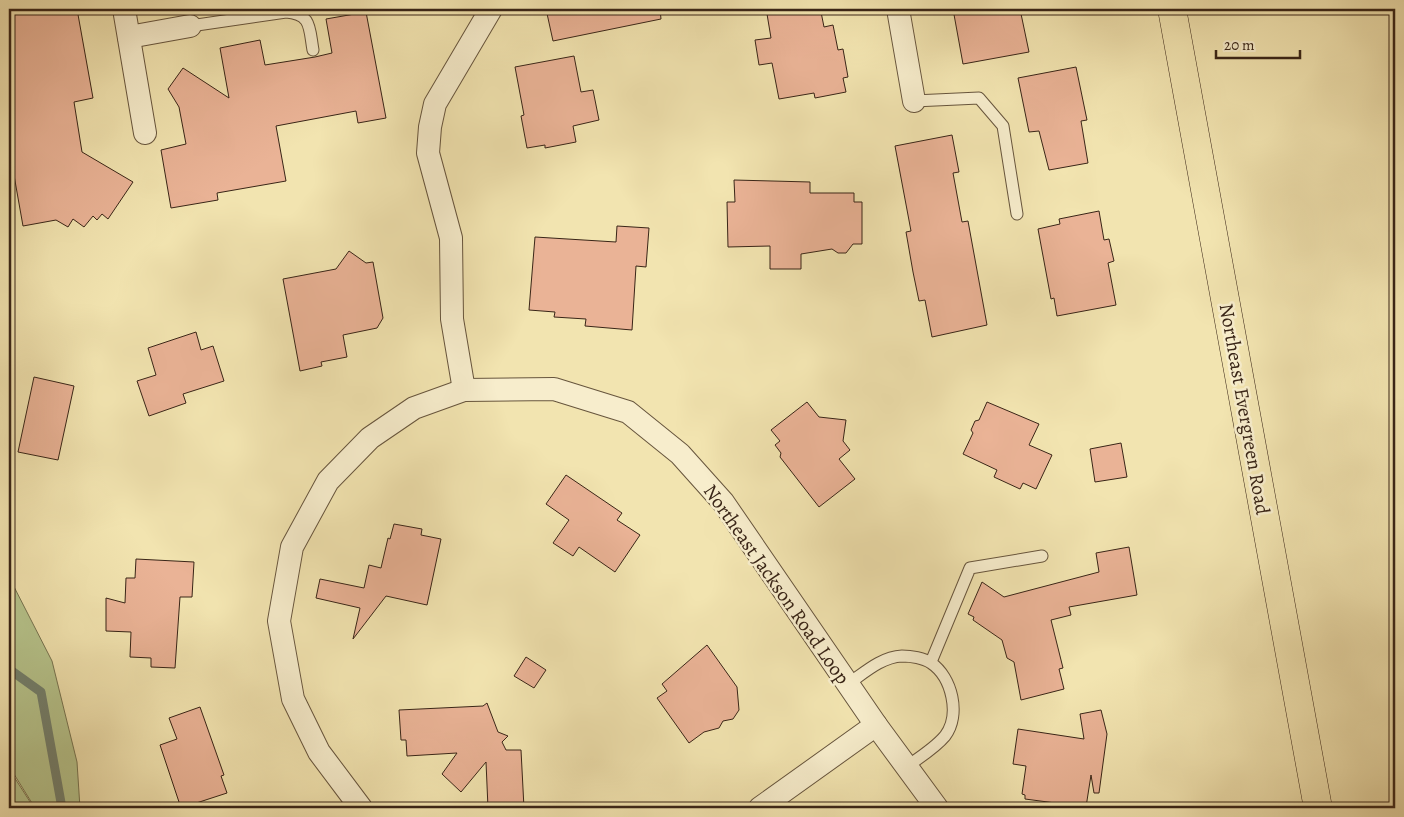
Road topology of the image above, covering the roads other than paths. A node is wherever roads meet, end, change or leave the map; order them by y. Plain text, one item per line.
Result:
1 (124, 9) edge
2 (490, 9) edge
3 (898, 9) edge
4 (1172, 9) edge
5 (190, 26) joint
6 (129, 36) junction
7 (313, 50) dead end
8 (914, 101) joint
9 (145, 133) dead end
10 (1017, 214) dead end
11 (464, 390) junction
12 (1042, 556) dead end
13 (931, 662) junction
14 (848, 684) junction
15 (876, 725) junction
16 (906, 767) junction
17 (361, 808) edge
18 (760, 808) edge
19 (936, 808) edge
20 (1318, 808) edge

1 - 6 street
2 - 11 street
3 - 8 street
4 - 20 main road, Northeast Evergreen Road
5 - 6 street
5 - 7 lane
6 - 9 street
8 - 10 lane
11 - 14 street, Northeast Jackson Road Loop
11 - 17 street, Northeast Jackson Road Loop
12 - 13 lane
13 - 14 lane
13 - 16 lane
14 - 15 street, Northeast Jackson Road Loop
15 - 16 street, Northeast Jackson Road Loop
15 - 18 street
16 - 19 street, Northeast Jackson Road Loop

